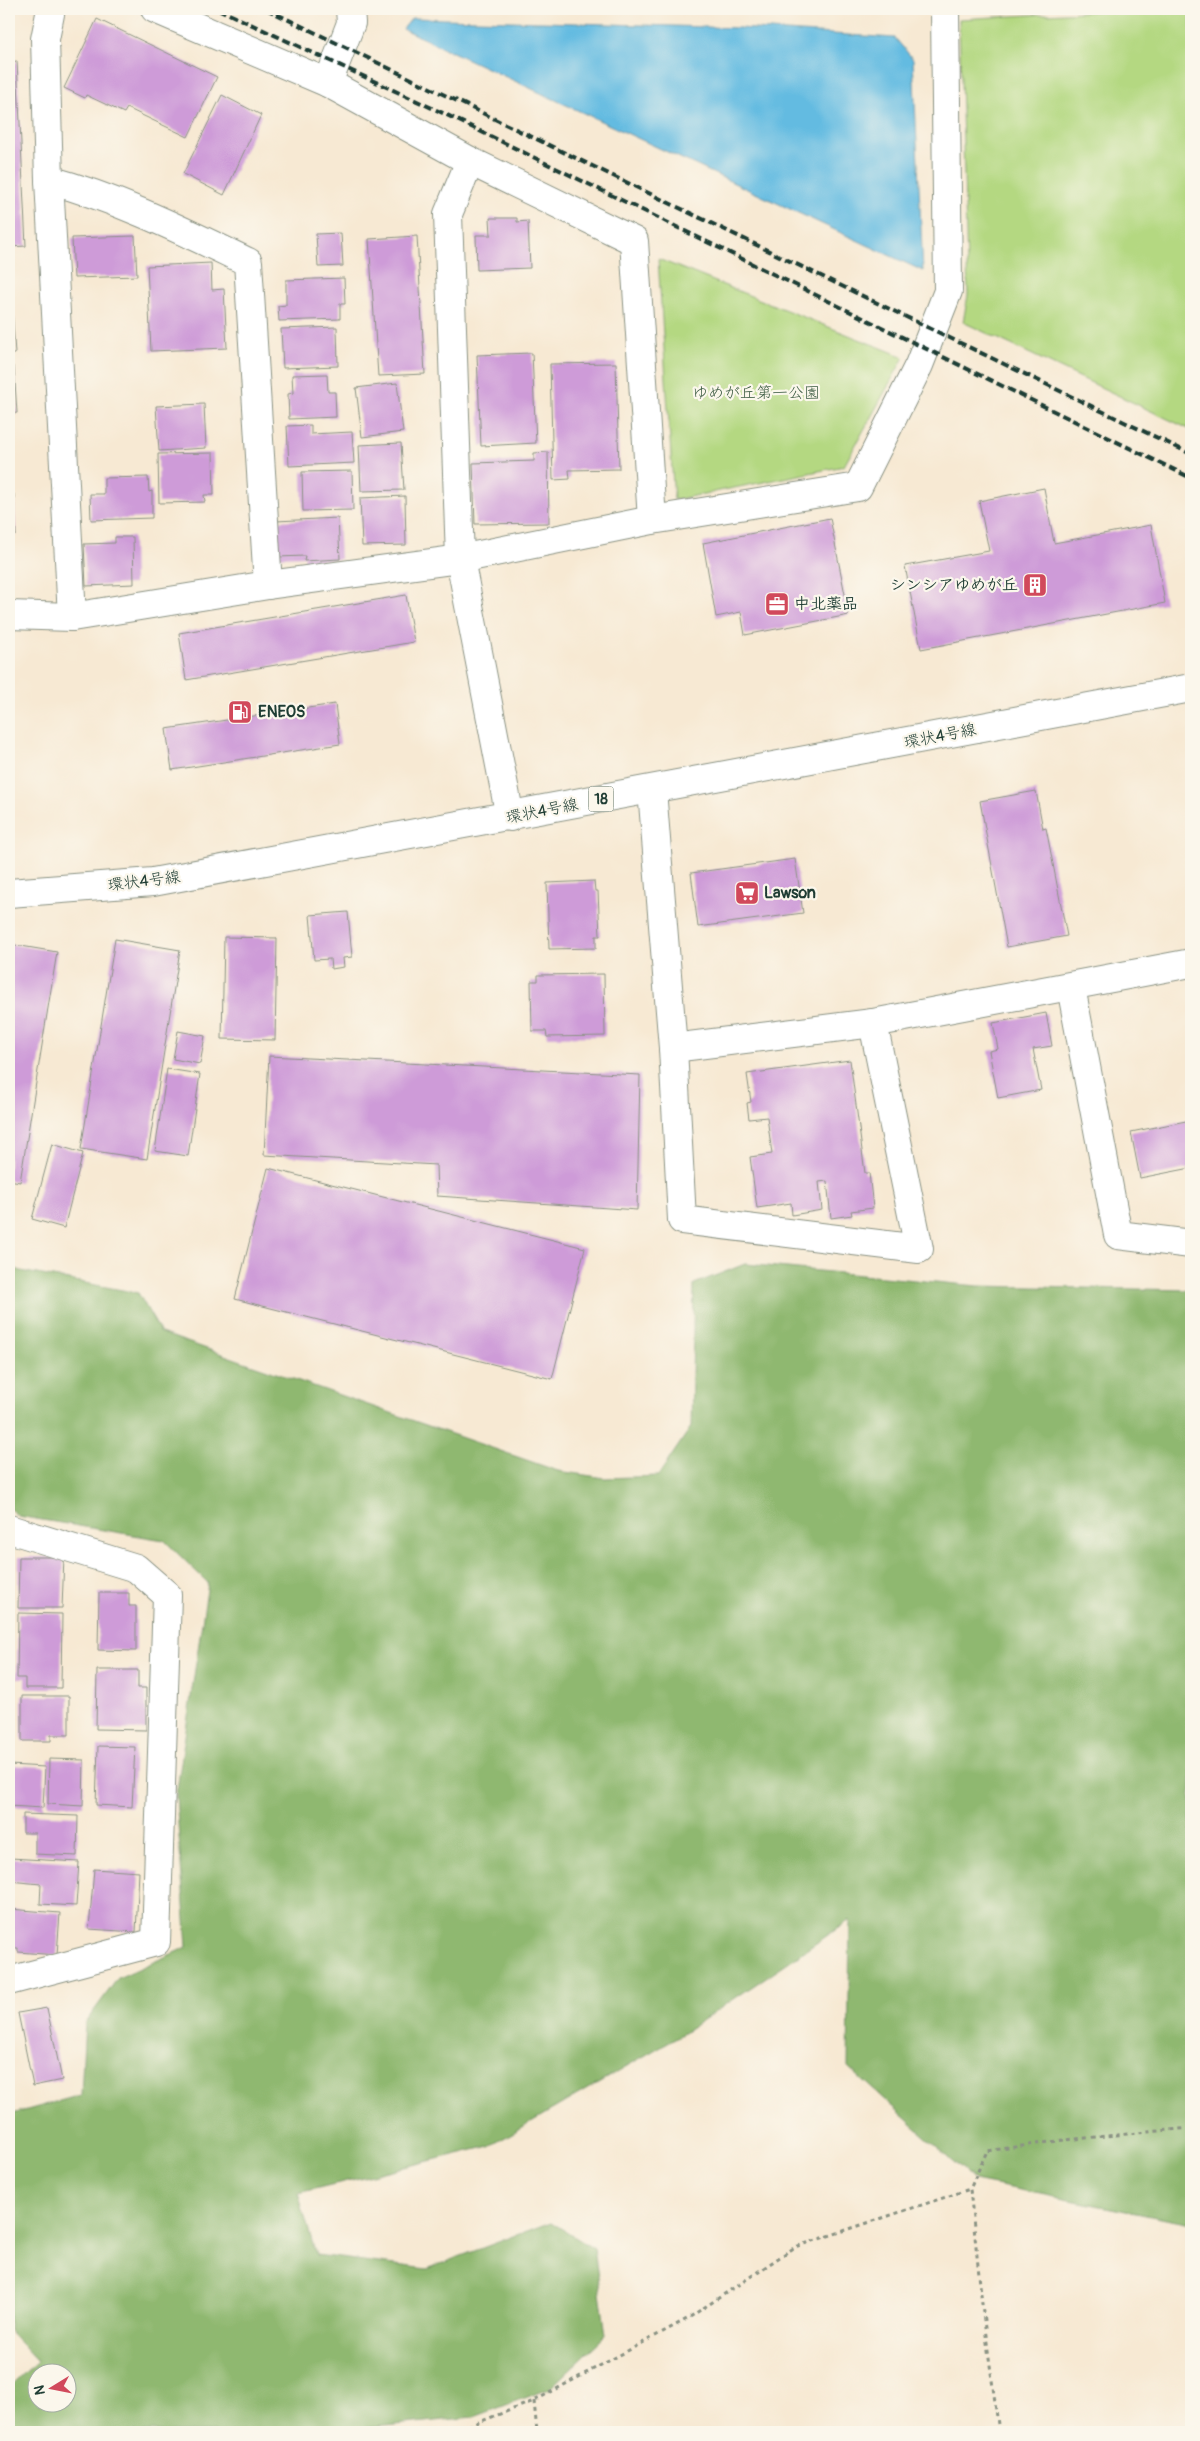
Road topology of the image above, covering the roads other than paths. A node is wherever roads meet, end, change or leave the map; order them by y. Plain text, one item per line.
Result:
1 (51, 9) edge
2 (155, 9) edge
3 (350, 9) edge
4 (945, 9) edge
5 (328, 83) junction
6 (470, 160) junction
7 (49, 180) junction
8 (652, 520) junction
9 (460, 560) junction
10 (268, 585) junction
11 (9, 615) edge
12 (72, 617) junction
13 (1191, 688) edge
14 (652, 790) junction
15 (510, 817) junction
16 (9, 893) edge
17 (1191, 963) edge
18 (1071, 987) junction
19 (873, 1023) junction
20 (673, 1048) junction
21 (1191, 1244) edge
22 (9, 1529) edge
23 (9, 1981) edge

1 - 7 street
2 - 5 street
3 - 5 street
4 - 8 street
5 - 6 street
6 - 8 street
6 - 9 street
7 - 10 street
7 - 12 street
8 - 9 street
9 - 10 street
9 - 15 street
10 - 12 street
11 - 12 street
13 - 14 street, 環状4号線 / 18
14 - 15 street, 環状4号線 / 18
14 - 20 street
15 - 16 street, 環状4号線 / 18
17 - 18 street
18 - 19 street
18 - 21 street
19 - 20 street
19 - 20 street
22 - 23 street

